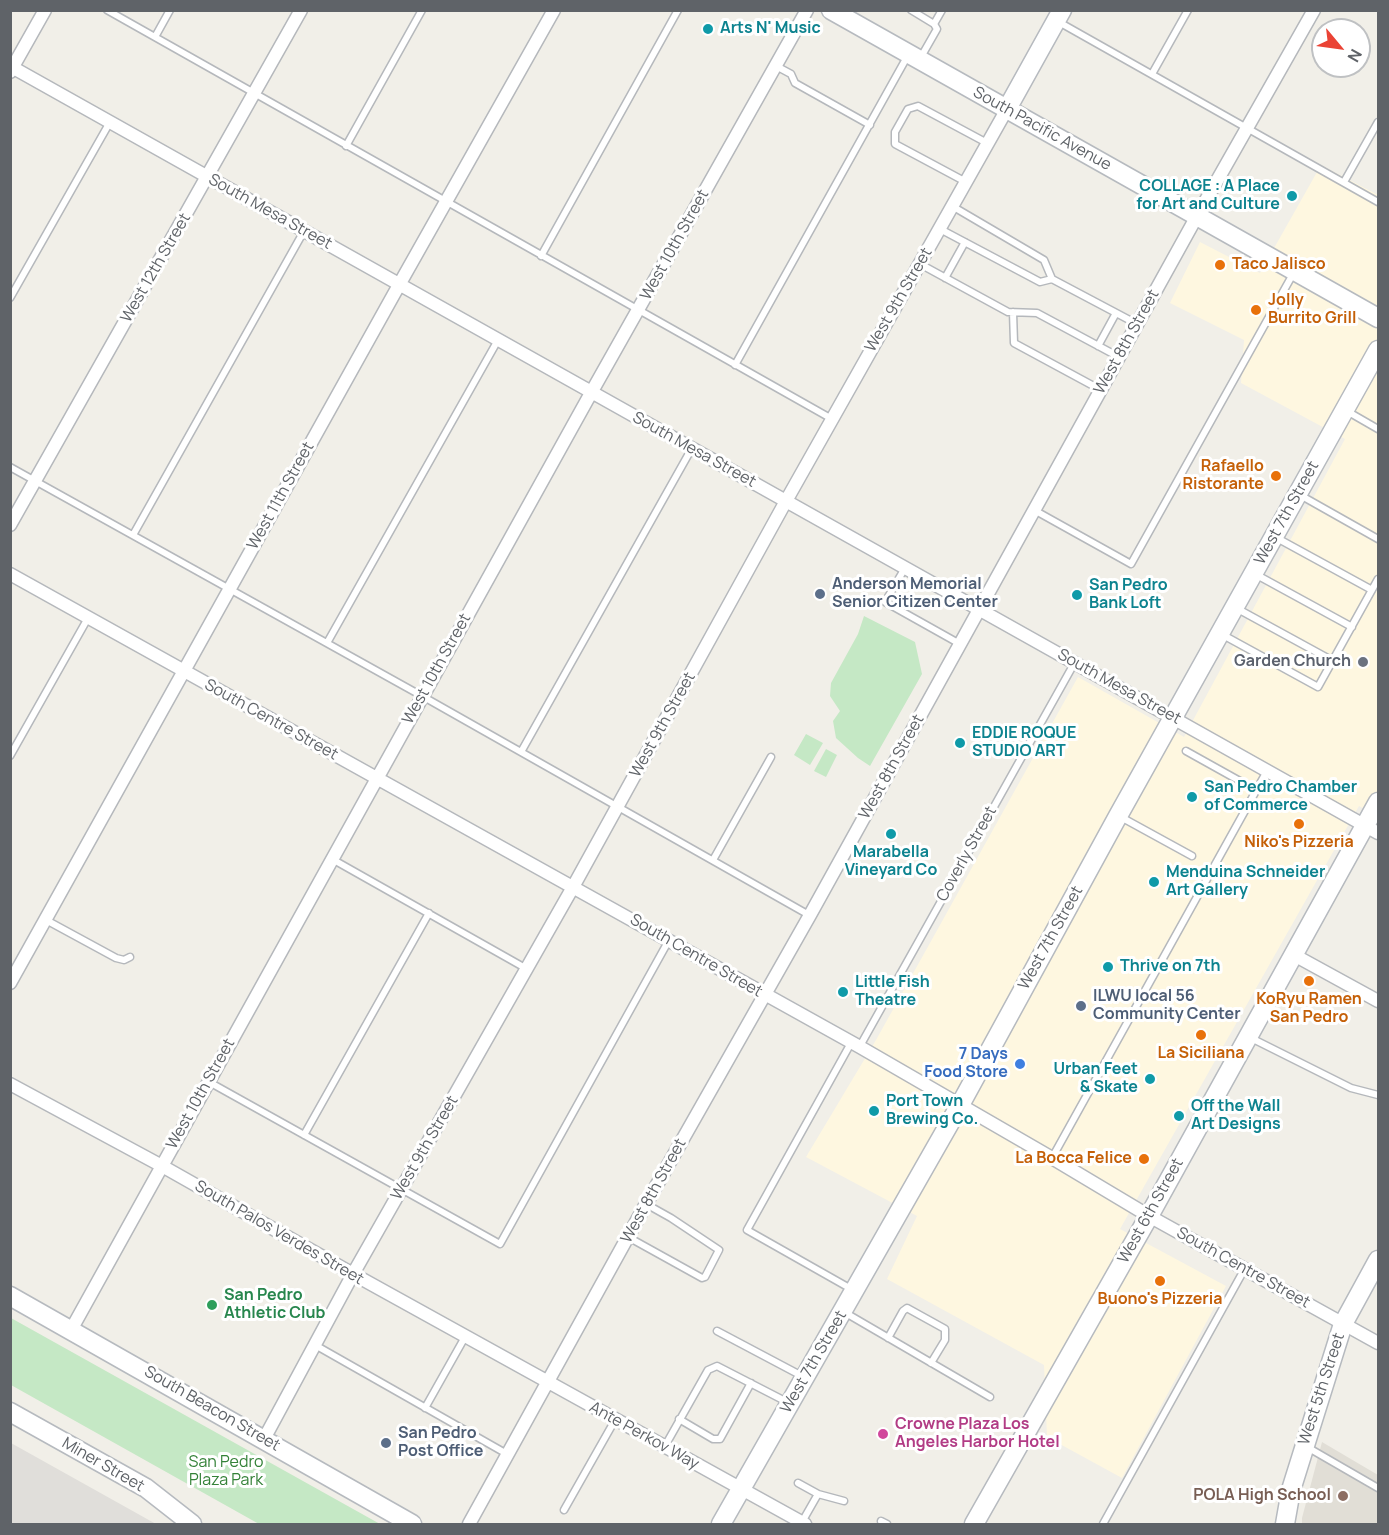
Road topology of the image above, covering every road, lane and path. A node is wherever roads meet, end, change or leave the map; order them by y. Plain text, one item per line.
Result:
1 (45, 10) edge
2 (107, 10) edge
3 (170, 10) edge
4 (301, 10) edge
5 (422, 10) edge
6 (554, 10) edge
7 (678, 10) edge
8 (807, 10) edge
9 (831, 10) edge
10 (910, 10) edge
11 (942, 10) edge
12 (1188, 10) edge
13 (1314, 10) edge
14 (1059, 16) edge
15 (934, 24) junction
16 (155, 37) junction
17 (914, 57) junction
18 (776, 66) junction
19 (11, 69) edge
20 (1152, 74) junction
21 (254, 94) junction
22 (1007, 109) junction
23 (110, 122) junction
24 (1378, 122) edge
25 (870, 125) junction
26 (1248, 128) junction
27 (988, 144) junction
28 (346, 146) junction
29 (208, 177) junction
30 (966, 182) junction
31 (1344, 182) junction
32 (445, 202) junction
33 (1378, 202) edge
34 (952, 206) junction
35 (1197, 216) junction
36 (940, 229) junction
37 (304, 231) junction
38 (965, 242) junction
39 (541, 256) junction
40 (920, 264) junction
41 (1294, 271) junction
42 (945, 278) junction
43 (1052, 279) junction
44 (399, 285) junction
45 (10, 298) edge
46 (638, 311) junction
47 (1012, 312) junction
48 (1116, 313) junction
49 (1378, 318) edge
50 (1137, 324) junction
51 (498, 340) junction
52 (1098, 346) junction
53 (1378, 350) edge
54 (1119, 357) junction
55 (735, 365) junction
56 (1101, 390) junction
57 (591, 393) junction
58 (1345, 410) junction
59 (832, 420) junction
60 (1378, 429) edge
61 (692, 448) junction
62 (10, 467) edge
63 (35, 481) junction
64 (1298, 494) junction
65 (786, 501) junction
66 (1034, 510) junction
67 (10, 525) edge
68 (133, 535) junction
69 (1275, 536) junction
70 (1378, 538) edge
71 (905, 567) junction
72 (10, 574) edge
73 (1254, 574) junction
74 (1378, 579) edge
75 (229, 589) junction
76 (1372, 590) junction
77 (1235, 607) junction
78 (980, 609) junction
79 (89, 617) junction
80 (1352, 627) junction
81 (1220, 633) junction
82 (327, 643) junction
83 (960, 644) junction
84 (1333, 661) junction
85 (1075, 662) junction
86 (185, 671) junction
87 (422, 696) junction
88 (1173, 717) junction
89 (1186, 751) dead end
90 (521, 752) junction
91 (10, 756) edge
92 (771, 757) dead end
93 (1267, 771) junction
94 (376, 778) junction
95 (1256, 790) junction
96 (1378, 802) edge
97 (618, 806) junction
98 (1118, 816) junction
99 (1372, 829) edge
100 (1192, 856) dead end
101 (332, 858) junction
102 (713, 860) junction
103 (573, 887) junction
104 (429, 913) junction
105 (810, 915) junction
106 (46, 920) junction
107 (669, 940) junction
108 (1294, 955) junction
109 (130, 957) dead end
110 (527, 969) junction
111 (10, 983) edge
112 (765, 995) junction
113 (1378, 1001) edge
114 (1248, 1037) junction
115 (856, 1045) junction
116 (208, 1082) junction
117 (10, 1084) edge
118 (1378, 1095) edge
119 (960, 1105) junction
120 (304, 1135) junction
121 (1052, 1158) junction
122 (162, 1166) junction
123 (401, 1190) junction
124 (646, 1204) junction
125 (1149, 1216) junction
126 (628, 1237) junction
127 (1378, 1260) edge
128 (1244, 1270) junction
129 (353, 1275) junction
130 (855, 1291) junction
131 (10, 1296) edge
132 (843, 1312) junction
133 (1343, 1324) junction
134 (71, 1330) junction
135 (717, 1331) dead end
136 (465, 1337) junction
137 (888, 1338) junction
138 (1378, 1343) edge
139 (315, 1345) junction
140 (931, 1363) junction
141 (805, 1378) junction
142 (547, 1382) junction
143 (751, 1383) junction
144 (990, 1397) dead end
145 (790, 1404) junction
146 (425, 1408) junction
147 (10, 1412) edge
148 (680, 1419) junction
149 (615, 1420) junction
150 (264, 1439) junction
151 (1304, 1445) junction
152 (664, 1447) junction
153 (508, 1454) junction
154 (798, 1483) dead end
155 (1378, 1488) edge
156 (741, 1489) junction
157 (818, 1494) junction
158 (844, 1501) dead end
159 (564, 1510) dead end
160 (192, 1524) edge
161 (412, 1524) edge
162 (469, 1524) edge
163 (721, 1524) edge
164 (804, 1524) edge
165 (974, 1524) edge
166 (1103, 1524) edge
167 (1286, 1524) edge

1 - 19 street
2 - 16 lane
3 - 16 lane
4 - 21 street, West 12th Street
5 - 28 lane
6 - 32 street, West 11th Street
7 - 39 lane
8 - 18 street, West 10th Street
9 - 17 main road, South Pacific Avenue
10 - 15 lane
11 - 15 lane
12 - 20 lane
13 - 26 street, West 8th Street
14 - 20 lane
14 - 22 main road, West 9th Street
15 - 17 lane
16 - 21 lane
17 - 22 main road, South Pacific Avenue
17 - 25 lane
18 - 25 lane
18 - 46 street, West 10th Street
19 - 23 street, South Mesa Street
20 - 26 lane
21 - 28 lane
21 - 29 street, West 12th Street
22 - 27 street, West 9th Street
22 - 35 main road, South Pacific Avenue
23 - 29 street, South Mesa Street
23 - 45 lane
24 - 31 lane
25 - 55 lane
26 - 31 lane
26 - 35 street, West 8th Street
27 - 30 street, West 9th Street
27 - 30 lane
28 - 32 lane
29 - 37 street, South Mesa Street
29 - 63 street, West 12th Street
30 - 34 street, West 9th Street
31 - 33 lane
32 - 39 lane
32 - 44 street, West 11th Street
34 - 36 street, West 9th Street
34 - 43 lane
35 - 41 main road, South Pacific Avenue
35 - 50 street, West 8th Street
36 - 38 lane
36 - 40 street, West 9th Street
37 - 44 street, South Mesa Street
37 - 68 lane
38 - 42 lane
38 - 43 lane
39 - 46 lane
40 - 42 lane
40 - 59 street, West 9th Street
41 - 49 main road, South Pacific Avenue
41 - 66 lane
42 - 47 lane
43 - 48 lane
44 - 51 street, South Mesa Street
44 - 75 street, West 11th Street
46 - 55 lane
46 - 57 street, West 10th Street
47 - 52 lane
47 - 56 lane
48 - 50 lane
48 - 52 lane
50 - 54 street, West 8th Street
51 - 57 street, South Mesa Street
51 - 82 lane
52 - 54 lane
53 - 58 main road, West 7th Street
54 - 56 street, West 8th Street
55 - 59 lane
56 - 66 street, West 8th Street
57 - 61 street, South Mesa Street
57 - 87 street, West 10th Street
58 - 60 lane
58 - 64 main road, West 7th Street
59 - 65 street, West 9th Street
61 - 65 street, South Mesa Street
61 - 90 lane
62 - 63 lane
63 - 67 street, West 12th Street
63 - 68 lane
64 - 69 main road, West 7th Street
64 - 70 lane
65 - 71 street, South Mesa Street
65 - 97 street, West 9th Street
66 - 78 street, West 8th Street
68 - 75 lane
69 - 73 main road, West 7th Street
69 - 76 lane
71 - 78 street, South Mesa Street
71 - 83 lane
72 - 79 street, South Centre Street
73 - 77 main road, West 7th Street
73 - 80 lane
74 - 76 lane
75 - 82 lane
75 - 86 street, West 11th Street
76 - 80 lane
77 - 81 main road, West 7th Street
77 - 84 lane
78 - 83 street, West 8th Street
78 - 85 street, South Mesa Street
79 - 86 street, South Centre Street
79 - 91 lane
80 - 84 lane
81 - 84 lane
81 - 88 main road, West 7th Street
82 - 87 lane
83 - 105 street, West 8th Street
85 - 88 street, South Mesa Street
85 - 115 lane, Coverly Street
86 - 94 street, South Centre Street
86 - 106 street, West 11th Street
87 - 90 lane
87 - 94 street, West 10th Street
88 - 93 street, South Mesa Street
88 - 98 main road, West 7th Street
89 - 95 lane
90 - 97 lane
92 - 102 lane
93 - 95 lane
93 - 99 street, South Mesa Street
94 - 101 street, West 10th Street
94 - 103 street, South Centre Street
95 - 121 lane
96 - 99 main road, West 6th Street
97 - 102 lane
97 - 103 street, West 9th Street
98 - 100 lane
98 - 119 main road, West 7th Street
99 - 108 main road, West 6th Street
101 - 104 lane
101 - 116 street, West 10th Street
102 - 105 lane
103 - 107 street, South Centre Street
103 - 110 street, West 9th Street
104 - 110 lane
104 - 120 lane
105 - 112 street, West 8th Street
106 - 109 lane
106 - 111 street, West 11th Street
107 - 112 street, South Centre Street
107 - 123 lane
108 - 113 street
108 - 114 main road, West 6th Street
110 - 123 street, West 9th Street
112 - 115 street, South Centre Street
112 - 124 street, West 8th Street
114 - 118 lane
114 - 125 main road, West 6th Street
115 - 119 street, South Centre Street
115 - 130 lane, Coverly Street
116 - 120 lane
116 - 122 street, West 10th Street
117 - 122 street, South Palos Verdes Street
119 - 121 street, South Centre Street
119 - 130 main road, West 7th Street
120 - 123 lane
121 - 125 street, South Centre Street
122 - 129 street, South Palos Verdes Street
122 - 134 street, West 10th Street
123 - 129 street, West 9th Street
124 - 126 street, West 8th Street
124 - 126 lane
125 - 128 street, South Centre Street
125 - 165 main road, West 6th Street
126 - 142 street, West 8th Street
127 - 133 main road, West 5th Street
128 - 133 street, South Centre Street
128 - 166 lane
129 - 136 street, South Palos Verdes Street
129 - 139 street, West 9th Street
130 - 132 main road, West 7th Street
131 - 134 main road, South Beacon Street
132 - 137 lane
132 - 141 main road, West 7th Street
133 - 138 street, South Centre Street
133 - 151 main road, West 5th Street
134 - 150 main road, South Beacon Street
135 - 141 lane
136 - 142 street, South Palos Verdes Street
136 - 146 lane
137 - 140 lane
137 - 140 lane
139 - 146 lane
139 - 150 street, West 9th Street
140 - 144 lane
141 - 145 main road, West 7th Street
142 - 149 street, Ante Perkov Way
142 - 153 street, West 8th Street
143 - 145 lane
143 - 148 lane
143 - 148 lane
145 - 156 main road, West 7th Street
146 - 153 lane
147 - 160 main road, Miner Street
148 - 152 lane
149 - 152 street, Ante Perkov Way
149 - 159 lane
150 - 161 main road, South Beacon Street
151 - 155 lane
151 - 167 main road, West 5th Street
152 - 156 street, Ante Perkov Way
153 - 162 street, West 8th Street
154 - 157 lane
156 - 163 main road, West 7th Street
156 - 164 street
157 - 158 lane
157 - 164 lane

